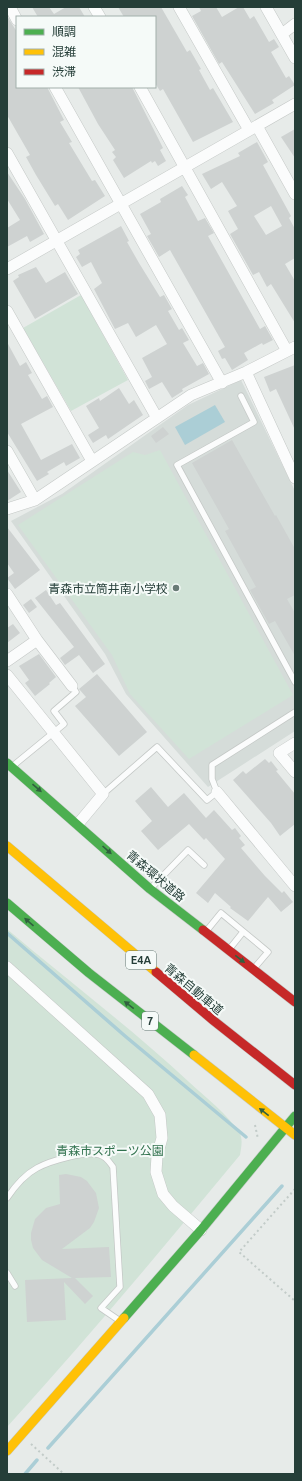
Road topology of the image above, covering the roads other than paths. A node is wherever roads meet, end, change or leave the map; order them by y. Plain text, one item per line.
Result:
1 (10, 7) edge
2 (94, 7) edge
3 (179, 7) edge
4 (266, 7) edge
5 (99, 16) edge
6 (16, 18) edge
7 (295, 24) edge
8 (282, 34) junction
9 (295, 58) edge
10 (56, 88) edge
11 (141, 88) edge
12 (295, 104) edge
13 (253, 128) junction
14 (7, 153) edge
15 (185, 167) junction
16 (295, 194) edge
17 (121, 204) junction
18 (57, 240) junction
19 (7, 269) edge
20 (7, 311) edge
21 (291, 349) edge
22 (246, 372) junction
23 (222, 383) junction
24 (241, 396) dead end
25 (157, 418) junction
26 (7, 451) edge
27 (92, 462) junction
28 (295, 478) edge
29 (34, 500) junction
30 (7, 510) edge
31 (7, 594) edge
32 (37, 640) junction
33 (7, 662) edge
34 (7, 676) edge
35 (295, 682) edge
36 (72, 686) joint
37 (295, 712) edge
38 (54, 734) junction
39 (295, 743) edge
40 (9, 765) edge
41 (295, 772) edge
42 (217, 792) junction
43 (103, 794) junction
44 (78, 824) junction
45 (7, 846) edge
46 (204, 865) dead end
47 (295, 886) edge
48 (150, 889) junction
49 (7, 903) edge
50 (205, 932) junction
51 (243, 932) junction
52 (228, 950) junction
53 (7, 967) edge
54 (253, 970) junction
55 (295, 1002) edge
56 (295, 1085) edge
57 (295, 1116) edge
58 (286, 1129) junction
59 (295, 1135) edge
60 (7, 1198) edge
61 (201, 1230) junction
62 (7, 1273) edge
63 (15, 1286) dead end
64 (120, 1321) junction
65 (7, 1451) edge

1 - 6 street
2 - 5 street
3 - 13 street
4 - 8 street
7 - 8 street
8 - 9 street
10 - 17 street
11 - 15 street
12 - 13 street
13 - 15 street
13 - 16 street
14 - 18 street
15 - 17 street
15 - 21 street
17 - 18 street
17 - 23 street
18 - 19 street
18 - 25 street
20 - 27 street
21 - 22 street
22 - 23 street
22 - 28 street
23 - 25 street
24 - 35 lane
25 - 27 street
26 - 29 street
27 - 29 street
29 - 30 street
31 - 32 street
32 - 33 street
32 - 36 street
34 - 38 street
36 - 38 lane
37 - 42 lane
38 - 40 lane
38 - 43 street
39 - 41 street
40 -> 44 main road, 青森環状道路
42 - 43 lane
42 - 47 street
43 - 44 street
44 -> 48 main road, 青森環状道路
45 - 56 main road, 青森自動車道 / E4A
46 - 48 lane
48 - 50 main road, 青森環状道路
58 -> 49 main road, 7
50 - 51 lane
50 - 52 main road, 青森環状道路
51 - 52 lane
51 - 54 lane
52 -> 54 main road, 青森環状道路
53 - 61 street
54 - 55 main road, 青森環状道路
57 - 58 main road
58 - 59 main road, 7
58 - 61 main road
60 - 64 lane
61 - 64 main road
62 - 63 lane
64 - 65 main road

